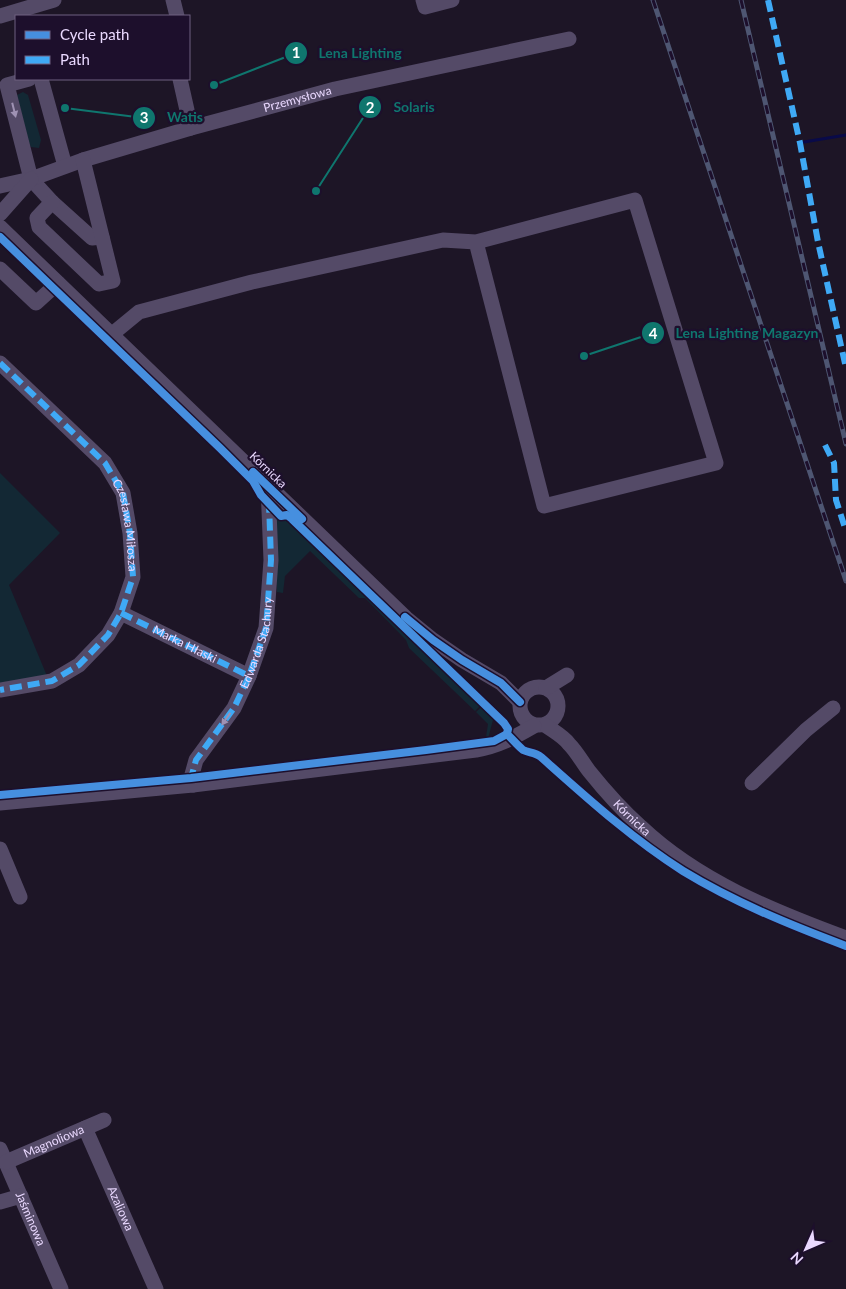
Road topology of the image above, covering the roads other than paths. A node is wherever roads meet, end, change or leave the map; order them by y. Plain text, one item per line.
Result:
1 (54, 0) edge
2 (173, 0) edge
3 (424, 0) edge
4 (452, 0) edge
5 (177, 15) edge
6 (0, 16) edge
7 (568, 39) dead end
8 (25, 80) edge
9 (41, 80) edge
10 (180, 80) edge
11 (191, 128) junction
12 (82, 160) junction
13 (65, 166) junction
14 (31, 179) junction
15 (0, 186) edge
16 (52, 202) junction
17 (0, 214) edge
18 (0, 227) edge
19 (102, 237) junction
20 (476, 242) junction
21 (0, 268) edge
22 (58, 283) junction
23 (112, 334) junction
24 (0, 363) edge
25 (268, 486) junction
26 (121, 613) junction
27 (248, 676) junction
28 (0, 690) edge
29 (553, 699) junction
30 (833, 708) dead end
31 (530, 712) junction
32 (568, 743) junction
33 (752, 783) dead end
34 (193, 785) junction
35 (0, 803) edge
36 (0, 849) edge
37 (20, 897) dead end
38 (846, 938) edge
39 (104, 1120) dead end
40 (85, 1128) junction
41 (3, 1156) edge
42 (21, 1196) junction
43 (0, 1202) edge
44 (61, 1289) edge
45 (156, 1289) edge

1 - 6 street
2 - 5 street
3 - 4 street
7 - 11 street, Przemysłowa
8 -> 14 street
9 - 13 street
10 - 11 street
11 - 12 street, Przemysłowa
12 - 13 street, Przemysłowa
12 - 19 street
13 - 14 street, Przemysłowa
14 - 15 street, Przemysłowa
14 - 16 street
14 - 17 street, Przemysłowa
16 - 19 street
16 - 19 street
18 - 22 street, Kórnicka
20 - 20 street
20 - 23 street
21 - 22 street
22 - 23 street, Kórnicka
23 - 25 street, Kórnicka
24 - 26 street, Czesława Miłosza
25 - 27 street, Edwarda Stachury
25 - 31 street, Kórnicka
26 - 27 street, Marka Hłaski
26 - 28 street, Czesława Miłosza
27 -> 34 street, Edwarda Stachury
29 - 31 street
29 - 31 street
29 - 32 street
30 - 33 street
31 - 32 street
31 - 34 street
32 - 38 street, Kórnicka
34 - 35 street
36 - 37 street
39 - 40 street, Magnoliowa
40 - 41 street, Magnoliowa
40 - 45 street, Azaliowa
41 - 42 street, Jaśminowa
42 - 43 street
42 - 44 street, Jaśminowa

